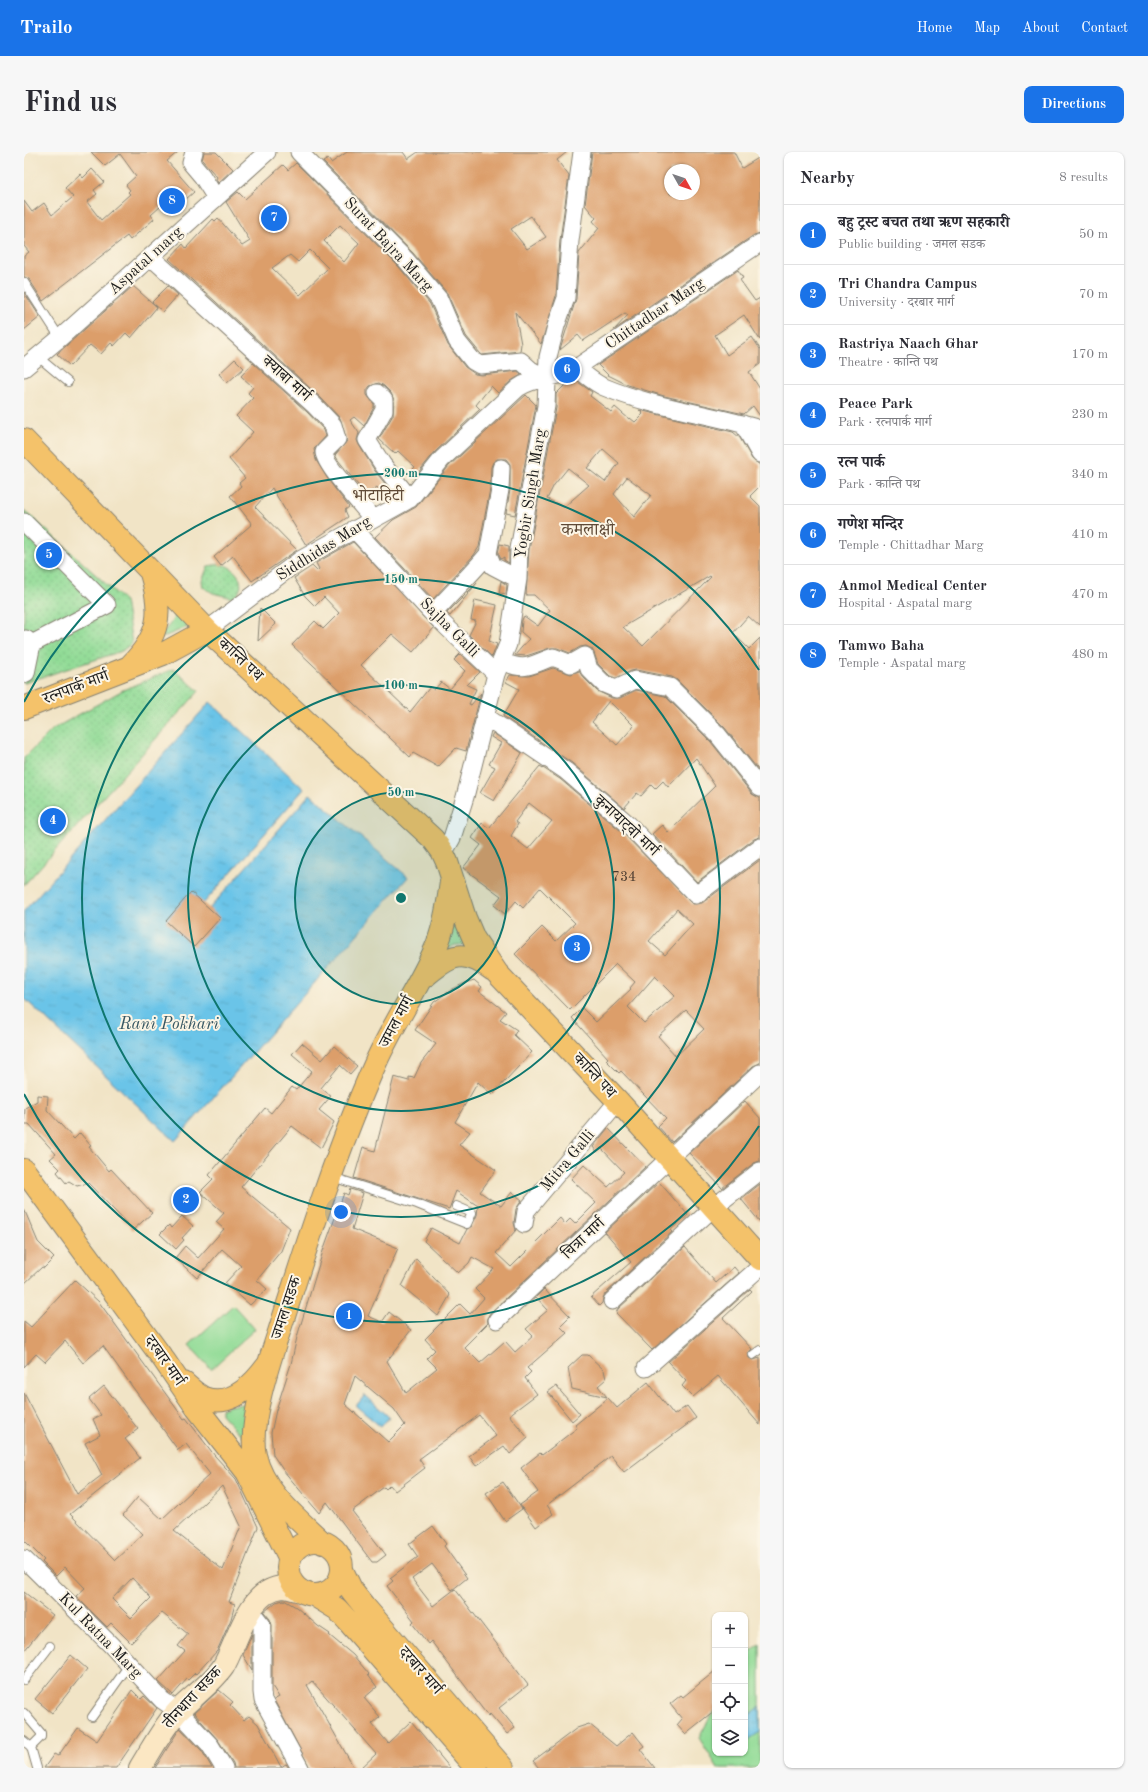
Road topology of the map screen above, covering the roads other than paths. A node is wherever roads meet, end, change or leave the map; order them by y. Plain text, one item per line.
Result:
1 (194, 152) edge
2 (267, 152) edge
3 (299, 152) edge
4 (582, 152) edge
5 (216, 198) junction
6 (760, 243) edge
7 (151, 257) junction
8 (24, 282) edge
9 (60, 338) junction
10 (37, 356) junction
11 (24, 368) edge
12 (576, 368) junction
13 (546, 378) junction
14 (68, 382) dead end
15 (377, 393) dead end
16 (743, 424) junction
17 (760, 430) edge
18 (24, 440) edge
19 (760, 454) edge
20 (501, 468) dead end
21 (410, 499) junction
22 (373, 519) junction
23 (24, 522) edge
24 (354, 529) junction
25 (488, 554) junction
26 (151, 573) junction
27 (518, 579) junction
28 (433, 614) junction
29 (207, 630) junction
30 (27, 643) edge
31 (129, 667) junction
32 (499, 668) junction
33 (24, 674) edge
34 (24, 708) edge
35 (485, 716) junction
36 (760, 788) edge
37 (760, 847) edge
38 (442, 851) junction
39 (451, 879) junction
40 (497, 973) junction
41 (418, 983) junction
42 (377, 1060) joint
43 (760, 1074) edge
44 (618, 1101) junction
45 (671, 1159) junction
46 (760, 1171) edge
47 (330, 1176) junction
48 (27, 1182) edge
49 (456, 1206) dead end
50 (714, 1207) junction
51 (524, 1224) dead end
52 (760, 1259) edge
53 (760, 1267) edge
54 (612, 1300) dead end
55 (497, 1320) dead end
56 (760, 1350) edge
57 (753, 1356) dead end
58 (269, 1364) junction
59 (646, 1368) dead end
60 (172, 1373) junction
61 (323, 1543) junction
62 (24, 1559) edge
63 (290, 1559) junction
64 (342, 1570) junction
65 (307, 1593) junction
66 (252, 1607) junction
67 (50, 1646) dead end
68 (129, 1665) junction
69 (24, 1680) edge
70 (178, 1711) junction
71 (24, 1713) edge
72 (92, 1717) dead end
73 (24, 1741) edge
74 (31, 1747) junction
75 (37, 1768) edge
76 (140, 1768) edge
77 (224, 1768) edge
78 (300, 1768) edge
79 (476, 1768) edge
80 (503, 1768) edge

1 - 5 street
2 - 5 street, Aspatal marg
3 - 13 street, Surat Bajra Marg
4 - 13 street, Yogbir Singh Marg
5 - 7 street, Aspatal marg
6 - 12 street, Chittadhar Marg
7 - 9 street, Aspatal marg
7 - 22 street, क्याबा मार्ग
8 - 9 lane
9 - 10 street, Aspatal marg
10 - 11 street, Aspatal marg
10 - 14 lane
12 - 13 street, Chittadhar Marg
12 - 16 street
13 - 21 street, Siddhidas Marg
13 - 27 street, Yogbir Singh Marg
15 - 21 street
16 - 17 street
16 - 19 street
18 - 26 main road, कान्ति पथ
20 - 25 street
21 - 22 street, Siddhidas Marg
22 - 24 street, Siddhidas Marg
23 - 30 street
24 - 28 street, Sajha Galli
24 - 29 street, Siddhidas Marg
25 - 27 street
25 - 28 street
26 - 29 main road, कान्ति पथ
26 - 31 main road
27 - 32 street, Yogbir Singh Marg
28 - 32 street, Sajha Galli
29 - 31 main road, रत्नपार्क मार्ग
29 - 38 main road, कान्ति पथ
30 - 33 street
31 - 34 main road, रत्नपार्क मार्ग
32 - 35 street, Yogbir Singh Marg
32 - 36 street
35 - 37 street, कुनायाट्वो मार्ग
35 - 38 street, Yogbir Singh Marg
38 - 39 main road, कान्ति पथ
39 - 40 main road, कान्ति पथ
39 - 41 main road, कान्ति पथ
40 - 41 main road
40 - 44 main road, कान्ति पथ
41 - 42 main road, जमल मार्ग
42 - 47 main road, जमल सडक
43 - 45 street, चित्रा मार्ग
44 - 45 main road, कान्ति पथ
44 - 51 street, Mitra Galli
45 - 50 main road, कान्ति पथ
45 - 55 street, चित्रा मार्ग
46 - 50 street
47 - 49 lane
47 - 58 main road, जमल सडक
48 - 60 main road, दरबार मार्ग
50 - 52 main road, कान्ति पथ
50 - 54 street
53 - 59 street
56 - 57 lane
58 - 60 main road
58 - 61 main road, जमल सडक
60 - 63 main road, दरबार मार्ग
61 - 63 main road
61 - 64 main road
62 - 68 street, Kul Ratna Marg
63 - 65 main road
64 - 65 main road
64 - 80 main road, दरबार मार्ग
65 - 66 main road
65 - 79 main road, दरबार मार्ग
66 - 70 main road, तीनधारा सडक
66 - 78 street
67 - 69 lane
68 - 70 street, Kul Ratna Marg
68 - 72 lane
70 - 76 main road, तीनधारा सडक
70 - 77 street, Kul Ratna Marg
71 - 74 lane
73 - 74 lane
74 - 75 lane

